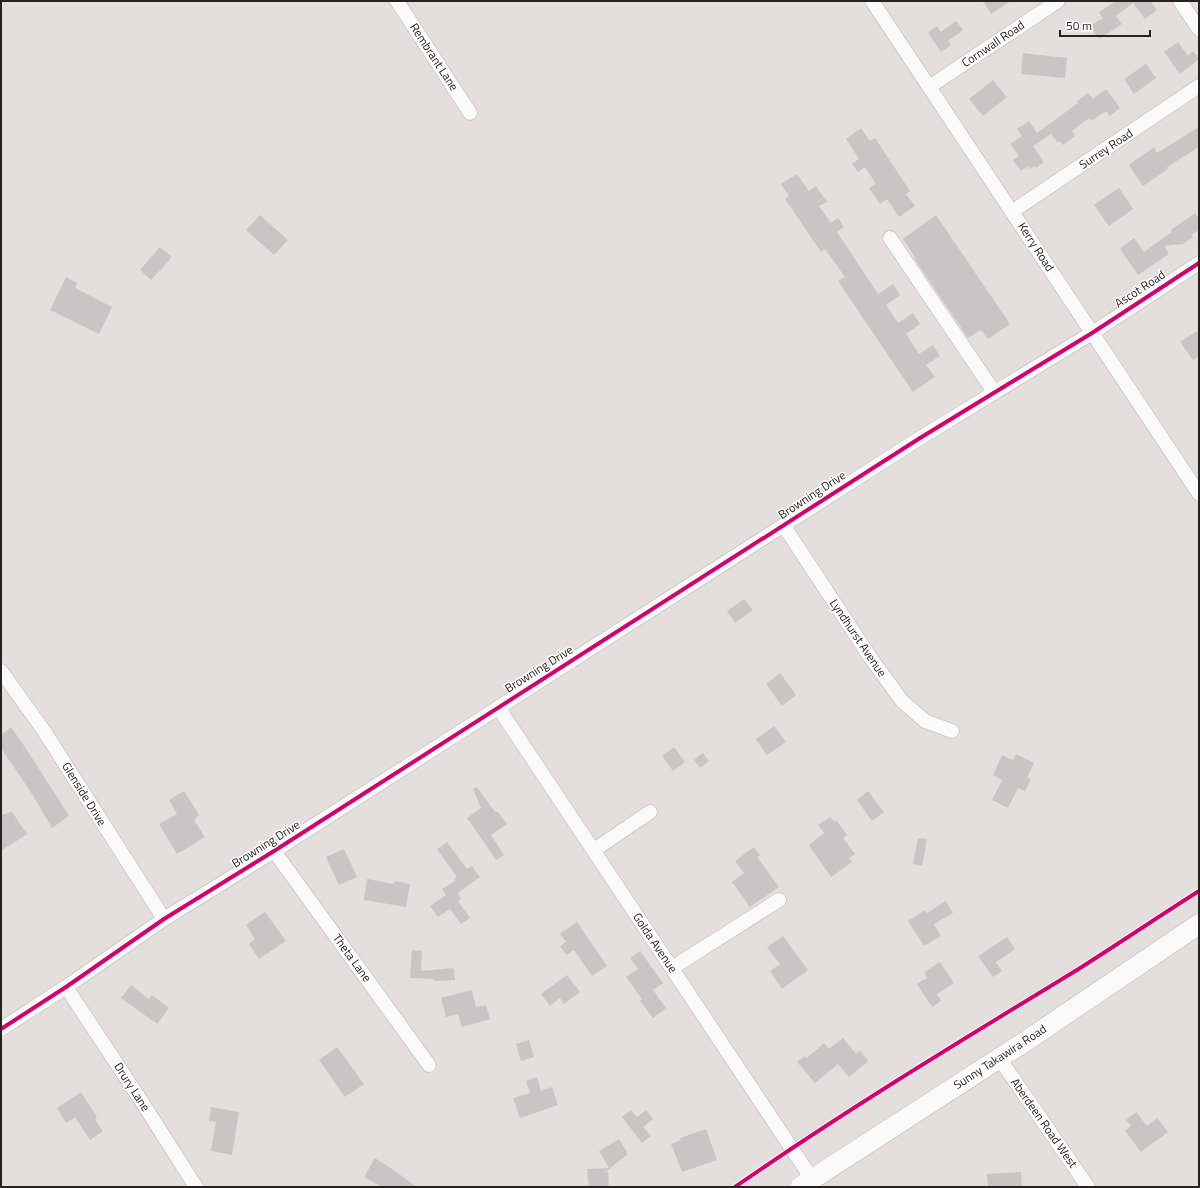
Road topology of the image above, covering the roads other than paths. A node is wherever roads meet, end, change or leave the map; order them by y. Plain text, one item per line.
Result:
1 (397, 1) edge
2 (872, 1) edge
3 (1058, 1) edge
4 (1180, 1) edge
5 (1199, 29) edge
6 (1199, 86) edge
7 (928, 87) junction
8 (470, 113) dead end
9 (1012, 211) junction
10 (890, 238) dead end
11 (1199, 263) edge
12 (1092, 333) junction
13 (994, 392) junction
14 (1199, 492) edge
15 (784, 526) junction
16 (1, 671) edge
17 (498, 707) junction
18 (952, 731) dead end
19 (650, 812) dead end
20 (594, 850) junction
21 (274, 851) junction
22 (779, 900) dead end
23 (164, 919) junction
24 (1199, 924) edge
25 (672, 968) junction
26 (66, 987) junction
27 (1, 1029) edge
28 (999, 1058) junction
29 (429, 1065) dead end
30 (806, 1183) edge
31 (196, 1187) edge
32 (1088, 1187) edge

1 - 8 street, Rembrant Lane
2 - 7 street, Kerry Road
3 - 7 street, Cornwall Road
4 - 5 street
6 - 9 street, Surrey Road
7 - 9 street, Kerry Road
9 - 12 street, Kerry Road
10 - 13 street
11 - 12 street, Ascot Road
12 - 13 street, Browning Drive
12 - 14 street, Kerry Road
13 - 15 street, Browning Drive
15 - 17 street, Browning Drive
15 - 18 street, Lyndhurst Avenue
16 - 23 street, Glenside Drive
17 - 20 street, Golda Avenue
17 - 21 street, Browning Drive
19 - 20 street
20 - 25 street, Golda Avenue
21 - 23 street, Browning Drive
21 - 29 street, Theta Lane
22 - 25 street
23 - 26 street, Browning Drive
24 - 28 main road, Sunny Takawira Road
25 - 30 street, Golda Avenue
26 - 27 street, Browning Drive
26 - 31 street, Drury Lane
28 - 30 main road, Sunny Takawira Road
28 - 32 street, Aberdeen Road West

